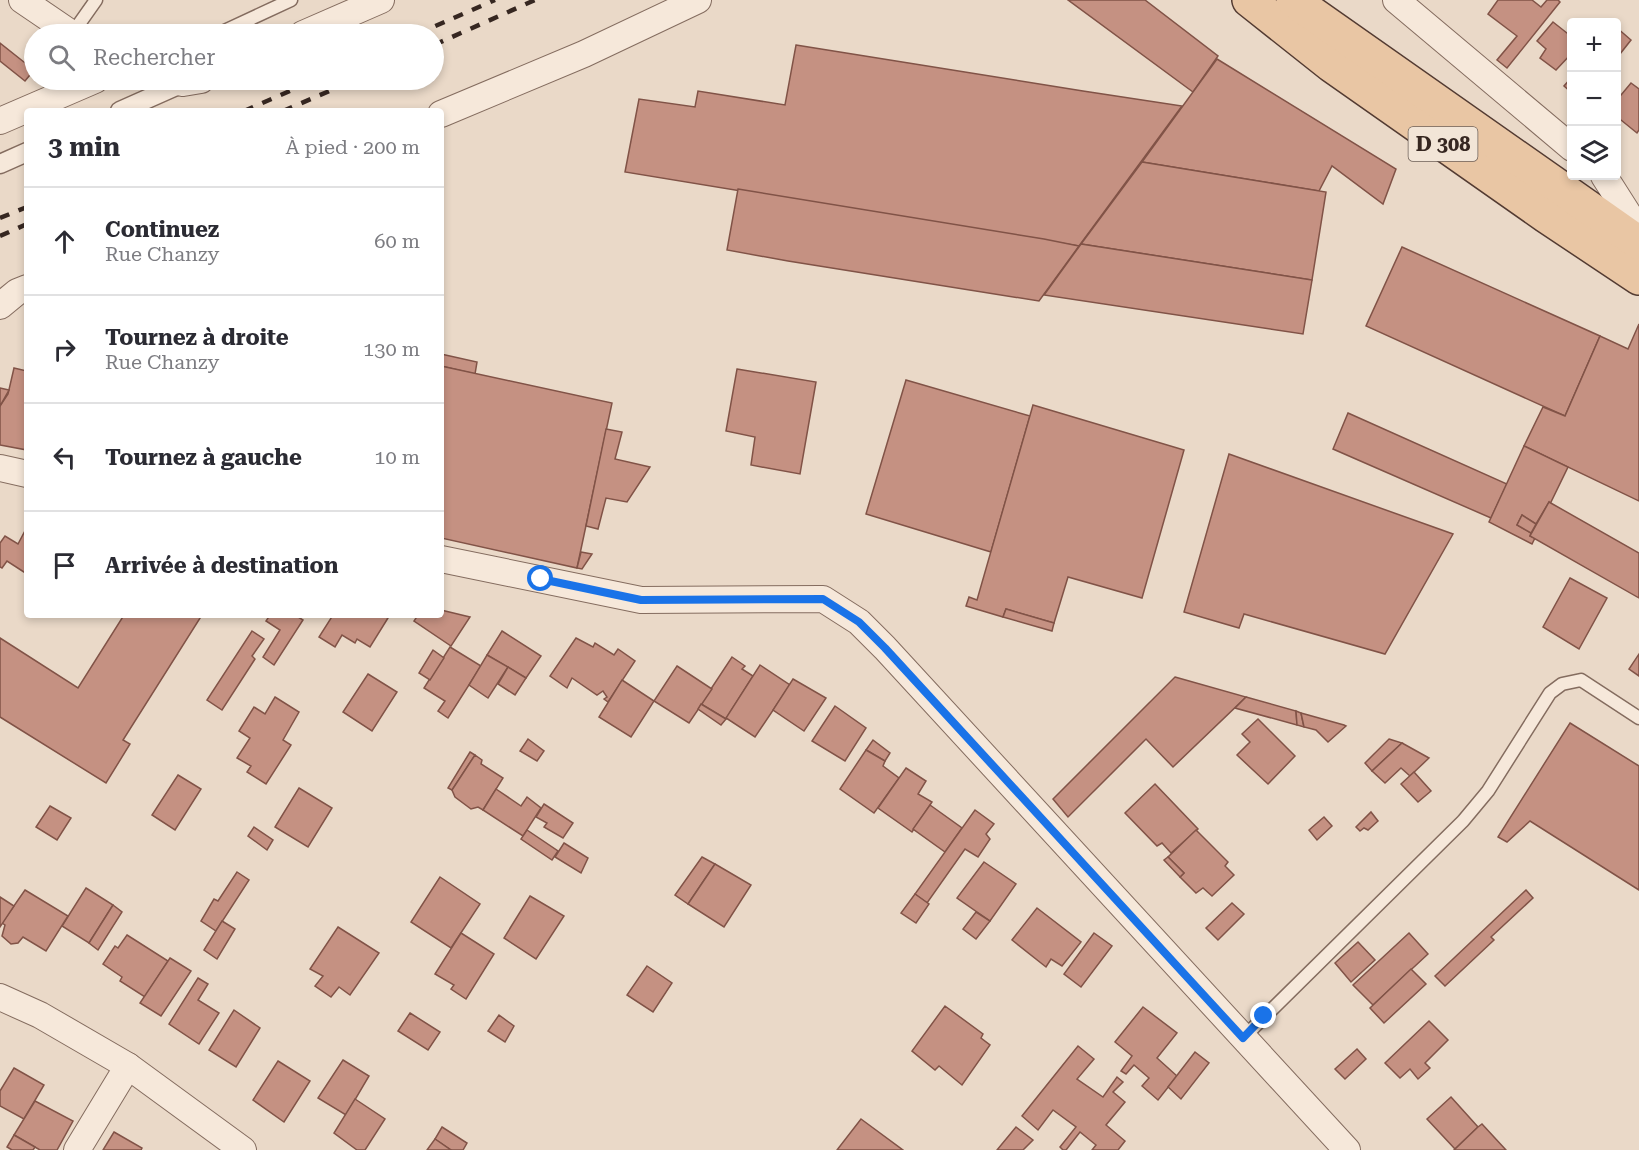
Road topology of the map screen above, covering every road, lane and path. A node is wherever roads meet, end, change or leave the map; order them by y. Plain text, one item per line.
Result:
1 (22, 0) edge
2 (96, 0) edge
3 (291, 0) edge
4 (381, 0) edge
5 (698, 0) edge
6 (1293, 0) edge
7 (1396, 0) edge
8 (1251, 1) edge
9 (57, 24) edge
10 (79, 24) edge
11 (239, 24) edge
12 (326, 24) edge
13 (72, 90) edge
14 (167, 90) edge
15 (30, 108) edge
16 (127, 108) edge
17 (24, 111) edge
18 (444, 113) edge
19 (0, 121) edge
20 (1567, 144) edge
21 (24, 153) edge
22 (0, 164) edge
23 (1607, 180) edge
24 (1639, 231) edge
25 (1639, 243) edge
26 (1639, 278) edge
27 (24, 289) edge
28 (0, 306) edge
29 (0, 468) edge
30 (24, 473) edge
31 (444, 561) edge
32 (1639, 718) edge
33 (0, 997) edge
34 (1243, 1038) junction
35 (128, 1066) junction
36 (77, 1150) edge
37 (243, 1150) edge
38 (1347, 1150) edge

1 - 9 street
2 - 10 lane
3 - 11 lane
4 - 12 street
5 - 18 street
6 - 25 main road, D 308
7 - 20 street
8 - 26 main road, D 308
13 - 15 street
14 - 16 street
17 - 19 street
21 - 22 street
23 - 24 street
27 - 28 street
29 - 30 street
31 - 34 street
32 - 34 lane
33 - 35 street
34 - 38 street
35 - 36 street
35 - 37 street

